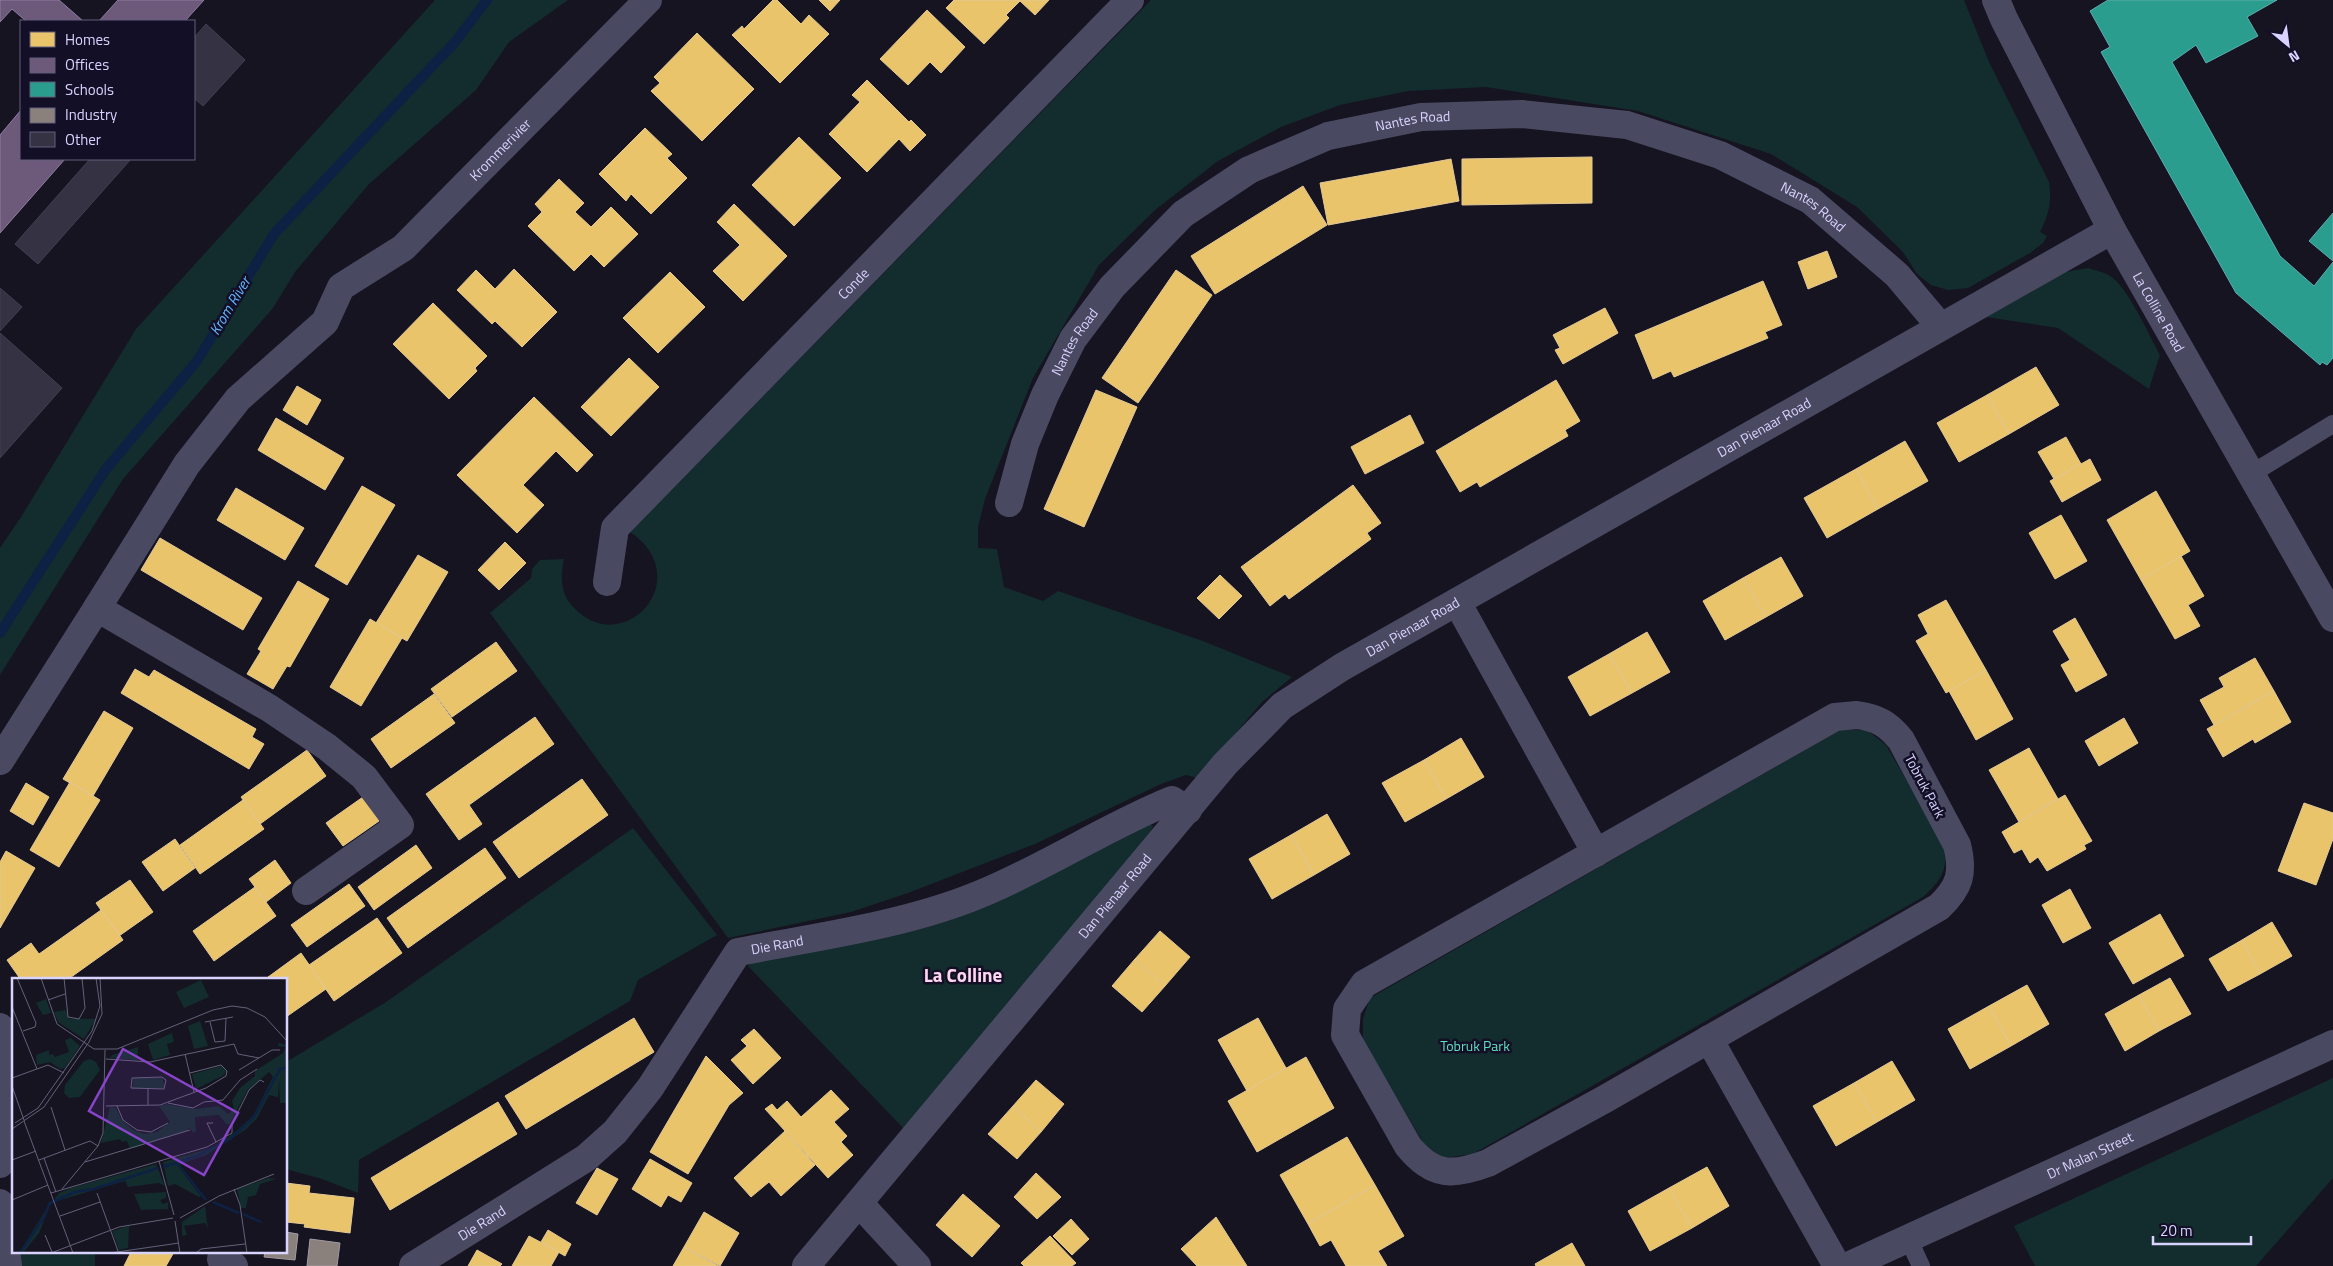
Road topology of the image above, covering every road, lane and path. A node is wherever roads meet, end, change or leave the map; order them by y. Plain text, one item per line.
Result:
1 (648, 0) edge
2 (1130, 0) edge
3 (1996, 0) edge
4 (2112, 230) junction
5 (1940, 326) junction
6 (2333, 424) edge
7 (2251, 474) junction
8 (1008, 503) dead end
9 (607, 582) dead end
10 (1457, 602) junction
11 (97, 608) junction
12 (2333, 618) edge
13 (0, 761) edge
14 (1188, 810) junction
15 (1596, 853) junction
16 (306, 891) dead end
17 (0, 1027) edge
18 (1709, 1039) junction
19 (2333, 1044) edge
20 (0, 1164) edge
21 (0, 1203) edge
22 (859, 1203) junction
23 (1908, 1238) junction
24 (6, 1262) edge
25 (413, 1266) edge
26 (806, 1266) edge
27 (917, 1266) edge
28 (1837, 1266) edge
29 (1848, 1266) edge
30 (1921, 1266) edge

1 - 11 street, Krommerivier
2 - 9 street, Conde
3 - 4 street, La Colline Road
4 - 5 street, Dan Pienaar Road
4 - 7 street, La Colline Road
5 - 8 street, Nantes Road
5 - 10 street, Dan Pienaar Road
6 - 7 lane
7 - 12 street, La Colline Road
10 - 14 street, Dan Pienaar Road
10 - 15 street
11 - 13 street
11 - 16 street
14 - 22 street, Dan Pienaar Road
14 - 25 street, Die Rand
15 - 18 street, Tobruk Park
15 - 18 street, Tobruk Park
17 - 20 street
18 - 28 street
19 - 23 street, Dr Malan Street
21 - 24 street
22 - 26 street, Dan Pienaar Road
22 - 27 street
23 - 29 street, Dr Malan Street
23 - 30 lane

